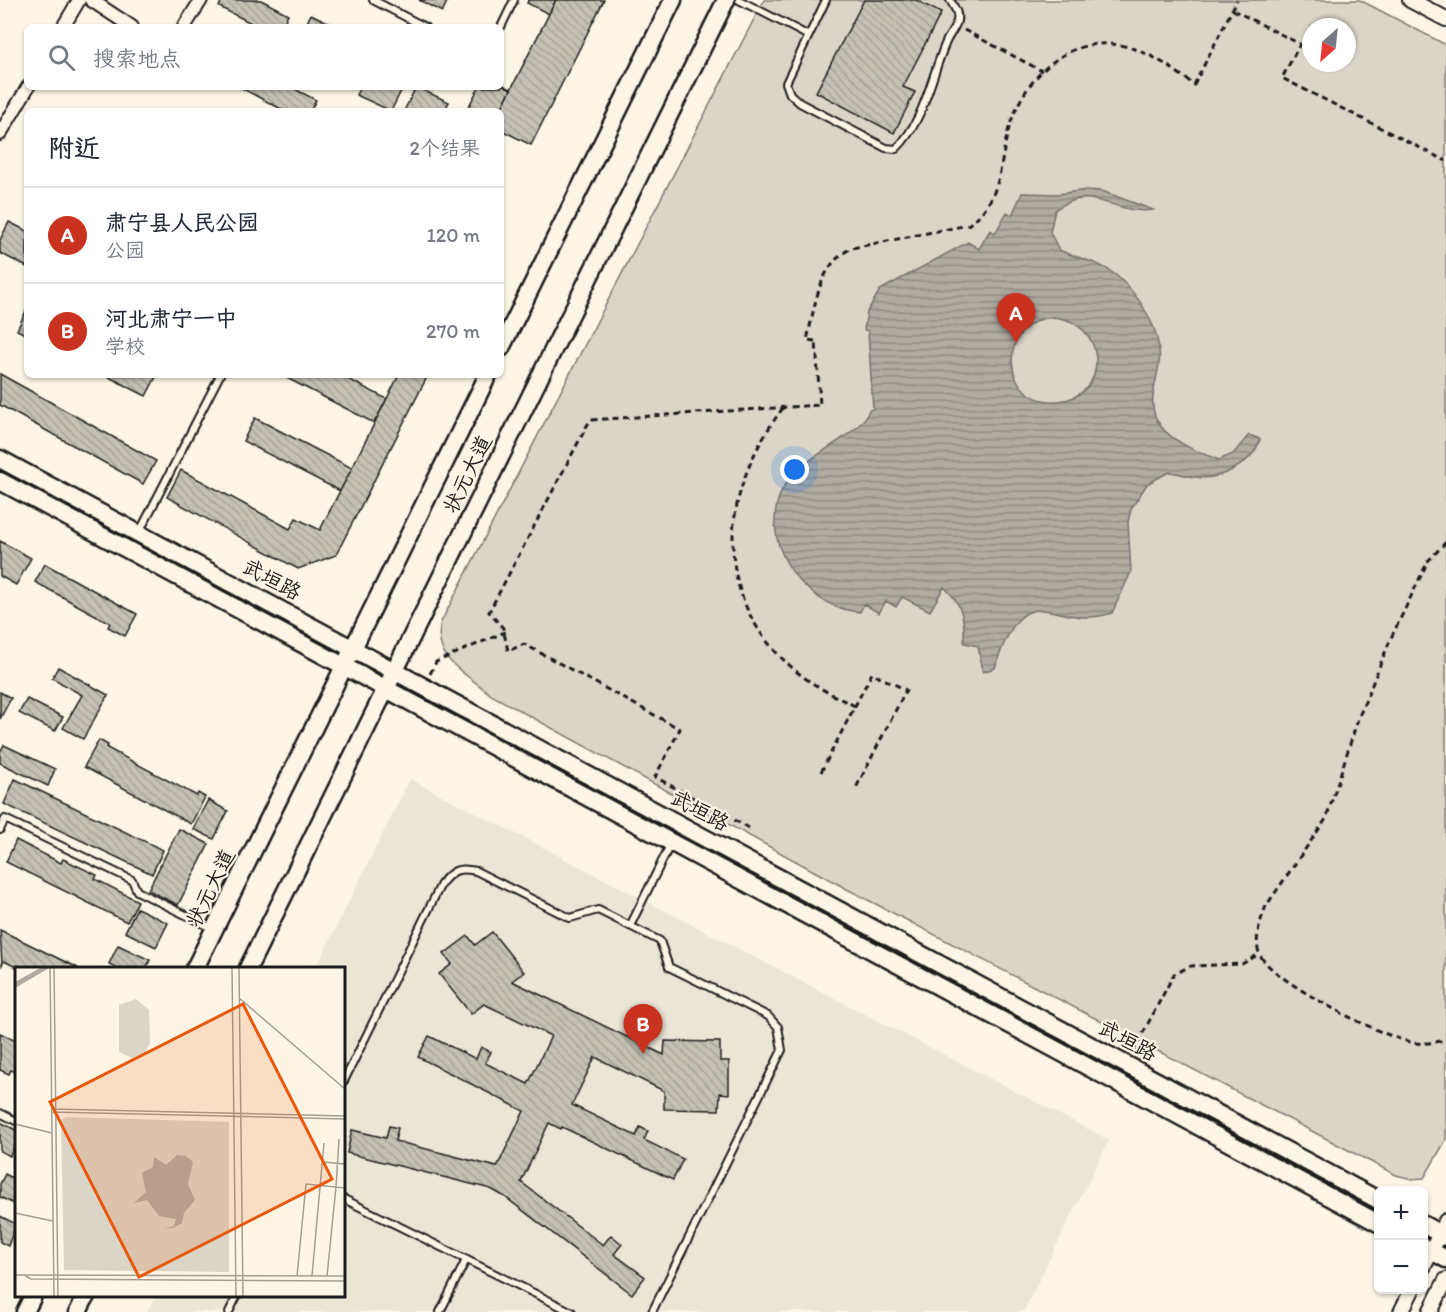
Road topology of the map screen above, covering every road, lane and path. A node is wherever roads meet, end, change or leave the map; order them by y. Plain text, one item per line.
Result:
1 (79, 0) edge
2 (91, 0) edge
3 (201, 0) edge
4 (374, 0) edge
5 (514, 0) edge
6 (673, 0) edge
7 (726, 0) edge
8 (739, 0) edge
9 (826, 0) edge
10 (950, 0) edge
11 (1238, 0) edge
12 (1410, 0) edge
13 (1233, 10) junction
14 (1446, 19) edge
15 (65, 24) edge
16 (127, 24) edge
17 (186, 24) edge
18 (419, 24) edge
19 (502, 24) edge
20 (955, 25) junction
21 (807, 35) junction
22 (1042, 71) junction
23 (26, 90) edge
24 (1, 129) edge
25 (1446, 161) edge
26 (504, 342) edge
27 (218, 378) edge
28 (487, 378) edge
29 (784, 407) junction
30 (0, 459) edge
31 (0, 481) edge
32 (139, 533) junction
33 (1446, 542) edge
34 (505, 632) junction
35 (353, 648) junction
36 (344, 666) junction
37 (395, 671) junction
38 (423, 686) junction
39 (386, 689) junction
40 (855, 706) junction
41 (821, 772) dead end
42 (855, 790) dead end
43 (749, 828) dead end
44 (0, 830) edge
45 (671, 842) junction
46 (630, 926) junction
47 (214, 929) junction
48 (1259, 954) junction
49 (196, 967) edge
50 (249, 967) edge
51 (1446, 1039) edge
52 (1126, 1065) junction
53 (345, 1079) edge
54 (0, 1113) edge
55 (15, 1120) edge
56 (1374, 1198) edge
57 (345, 1200) edge
58 (1374, 1221) edge
59 (1428, 1226) edge
60 (1444, 1230) edge
61 (1431, 1256) edge
62 (466, 1260) junction
63 (1446, 1280) edge
64 (1410, 1294) edge
65 (32, 1297) edge
66 (86, 1297) edge
67 (236, 1297) edge
68 (25, 1312) edge
69 (78, 1312) edge
70 (229, 1312) edge
71 (440, 1312) edge
72 (572, 1312) edge
73 (652, 1312) edge
74 (1401, 1312) edge
75 (1430, 1312) edge

1 - 15 street
2 - 16 street
3 - 17 street
4 - 18 lane
5 - 19 lane
6 - 26 main road
7 - 37 main road, 状元大道
8 - 21 lane
9 - 21 lane
10 - 20 lane
11 - 13 path
12 - 14 street
13 - 22 path
13 - 25 path
20 - 21 lane
20 - 22 path
22 - 29 path
23 - 24 street
27 - 32 lane
28 - 35 main road, 状元大道
29 - 34 path
29 - 40 path
30 - 32 main road, 武垣路
31 - 36 main road, 武垣路
32 - 35 main road, 武垣路
33 - 48 path
34 - 38 path
34 - 43 path
35 - 36 main road, 状元大道
35 - 37 main road, 武垣路
36 - 39 main road, 武垣路
36 - 47 main road, 状元大道
37 - 38 main road, 武垣路
37 - 39 main road, 状元大道
38 - 52 main road, 武垣路
39 - 45 main road, 武垣路
39 - 50 main road, 状元大道
40 - 41 path
40 - 42 path
44 - 47 lane
45 - 46 lane
45 - 58 main road, 武垣路
46 - 53 lane
46 - 73 lane
47 - 49 main road, 状元大道
48 - 51 path
48 - 52 path
52 - 56 main road, 武垣路
54 - 55 lane
57 - 62 lane
59 - 60 main road
60 - 61 street
62 - 71 lane
62 - 72 lane
63 - 75 street
64 - 74 street
65 - 68 main road
66 - 69 main road
67 - 70 lane

